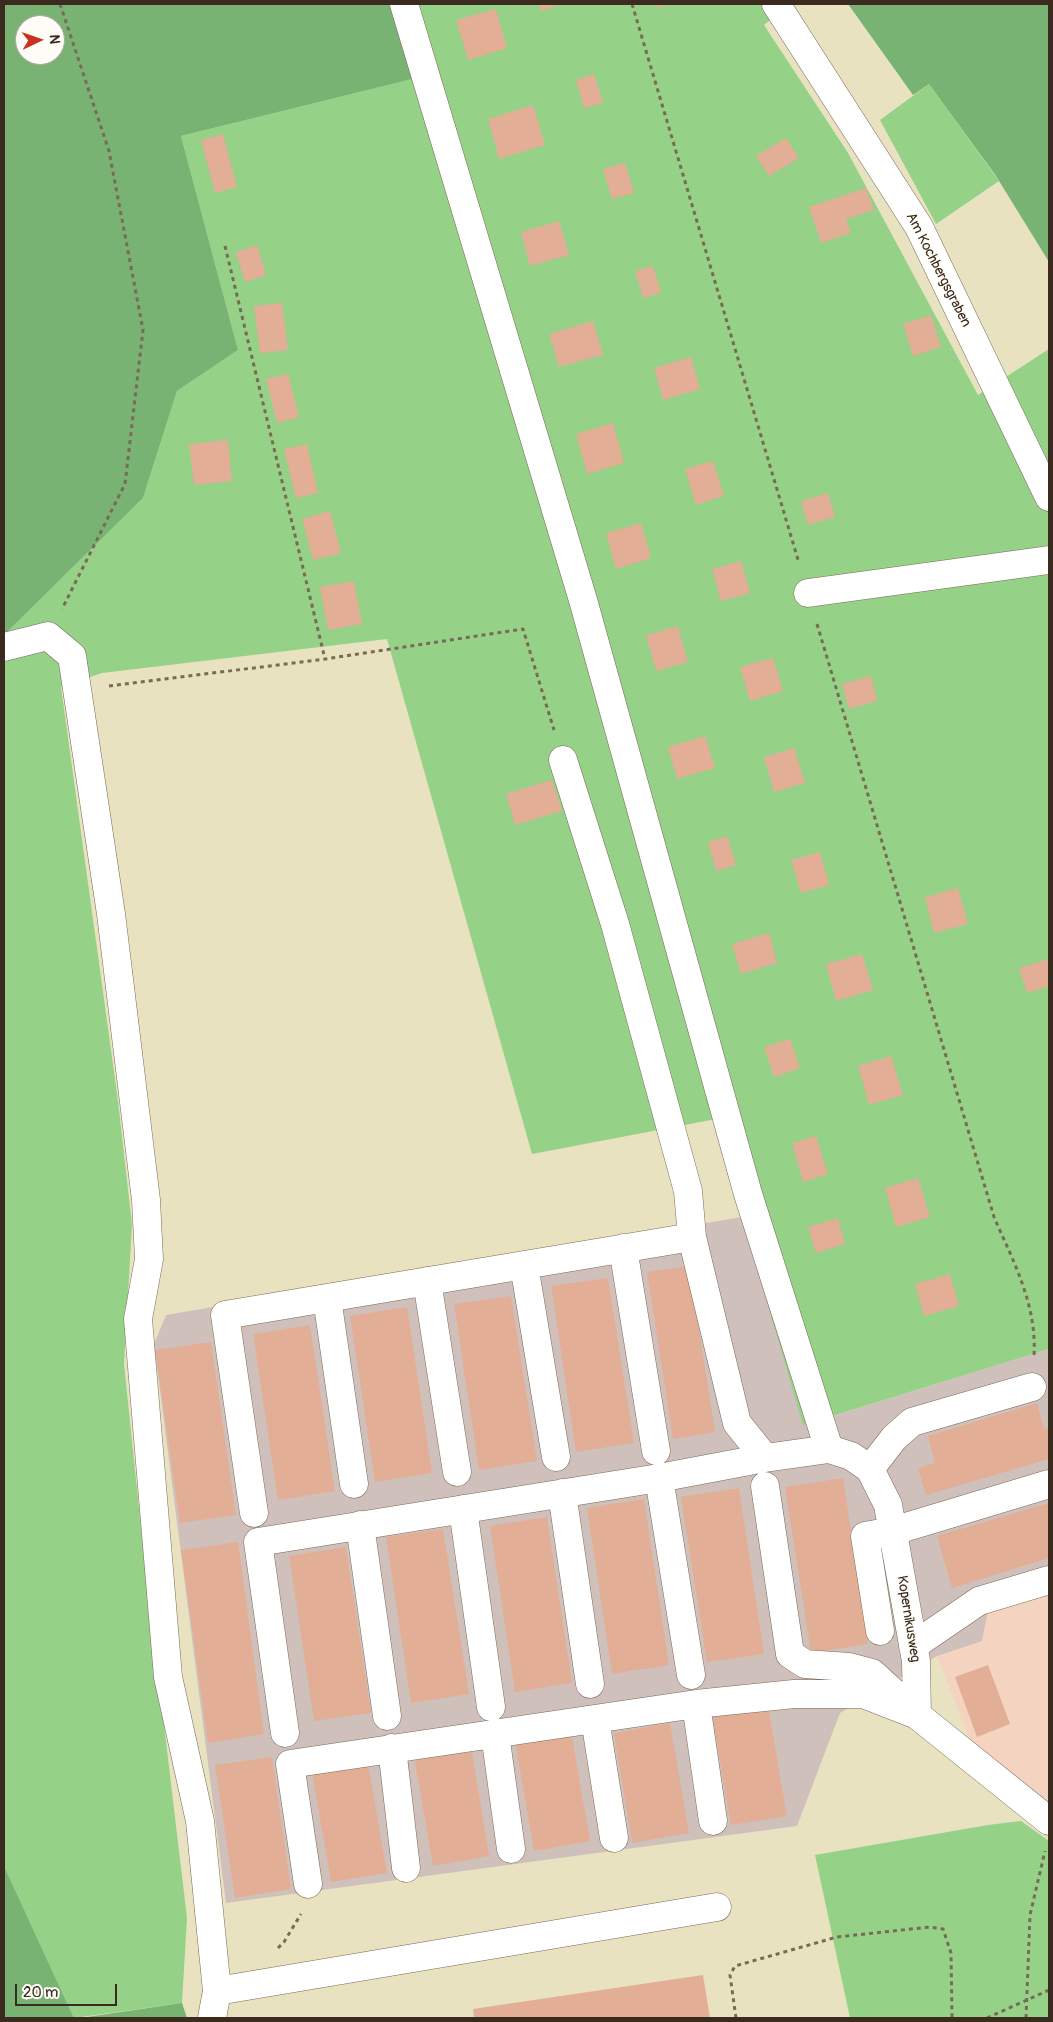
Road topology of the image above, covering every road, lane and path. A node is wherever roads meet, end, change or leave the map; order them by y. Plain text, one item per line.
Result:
1 (60, 4) edge
2 (404, 4) edge
3 (632, 4) edge
4 (776, 4) edge
5 (224, 246) dead end
6 (1049, 497) edge
7 (1049, 560) edge
8 (808, 593) junction
9 (48, 636) junction
10 (4, 647) edge
11 (325, 659) junction
12 (77, 690) junction
13 (562, 760) joint
14 (692, 1237) junction
15 (624, 1248) junction
16 (524, 1265) junction
17 (428, 1281) junction
18 (327, 1298) junction
19 (1032, 1387) joint
20 (829, 1449) junction
21 (656, 1450) dead end
22 (556, 1457) dead end
23 (765, 1458) junction
24 (870, 1469) junction
25 (457, 1472) dead end
26 (659, 1478) junction
27 (354, 1484) dead end
28 (1049, 1484) edge
29 (765, 1486) dead end
30 (562, 1493) junction
31 (463, 1509) junction
32 (254, 1513) dead end
33 (360, 1525) junction
34 (893, 1532) junction
35 (1049, 1580) edge
36 (880, 1631) dead end
37 (913, 1646) junction
38 (691, 1675) dead end
39 (590, 1684) dead end
40 (696, 1704) junction
41 (491, 1707) dead end
42 (917, 1715) junction
43 (387, 1716) dead end
44 (595, 1719) junction
45 (285, 1733) dead end
46 (495, 1734) junction
47 (392, 1748) junction
48 (713, 1821) dead end
49 (1048, 1832) edge
50 (614, 1838) dead end
51 (511, 1849) dead end
52 (406, 1868) dead end
53 (308, 1884) joint
54 (717, 1907) dead end
55 (271, 1954) dead end
56 (1049, 1990) edge
57 (218, 1991) junction
58 (1025, 2002) junction
59 (212, 2018) edge
60 (736, 2018) edge
61 (952, 2018) edge
62 (987, 2018) edge
63 (1026, 2018) edge

1 - 9 path
2 - 20 street
3 - 8 path
4 - 6 street, Am Kochbergsgraben
5 - 11 path
7 - 8 street
8 - 19 path
9 - 10 street
9 - 12 street
11 - 12 path
11 - 13 path
12 - 57 street
13 - 14 street
14 - 15 street
14 - 23 street
15 - 16 street
15 - 21 street
16 - 17 street
16 - 22 street
17 - 18 street
17 - 25 street
18 - 27 street
18 - 32 street
19 - 24 street
20 - 23 street
20 - 24 street
23 - 26 street
24 - 34 street, Kopernikusweg
26 - 30 street
26 - 38 street
28 - 34 street
29 - 42 street
30 - 31 street
30 - 39 street
31 - 33 street
31 - 41 street
33 - 43 street
33 - 45 street
34 - 36 street
34 - 37 street, Kopernikusweg
35 - 37 street
37 - 42 street, Kopernikusweg
40 - 42 street
40 - 44 street
40 - 48 street
42 - 49 street
44 - 46 street
44 - 50 street
46 - 47 street
46 - 51 street
47 - 52 street
47 - 53 street
49 - 58 path
53 - 55 path
54 - 57 street
56 - 58 path
57 - 59 street
58 - 62 path
58 - 63 path
60 - 61 path

